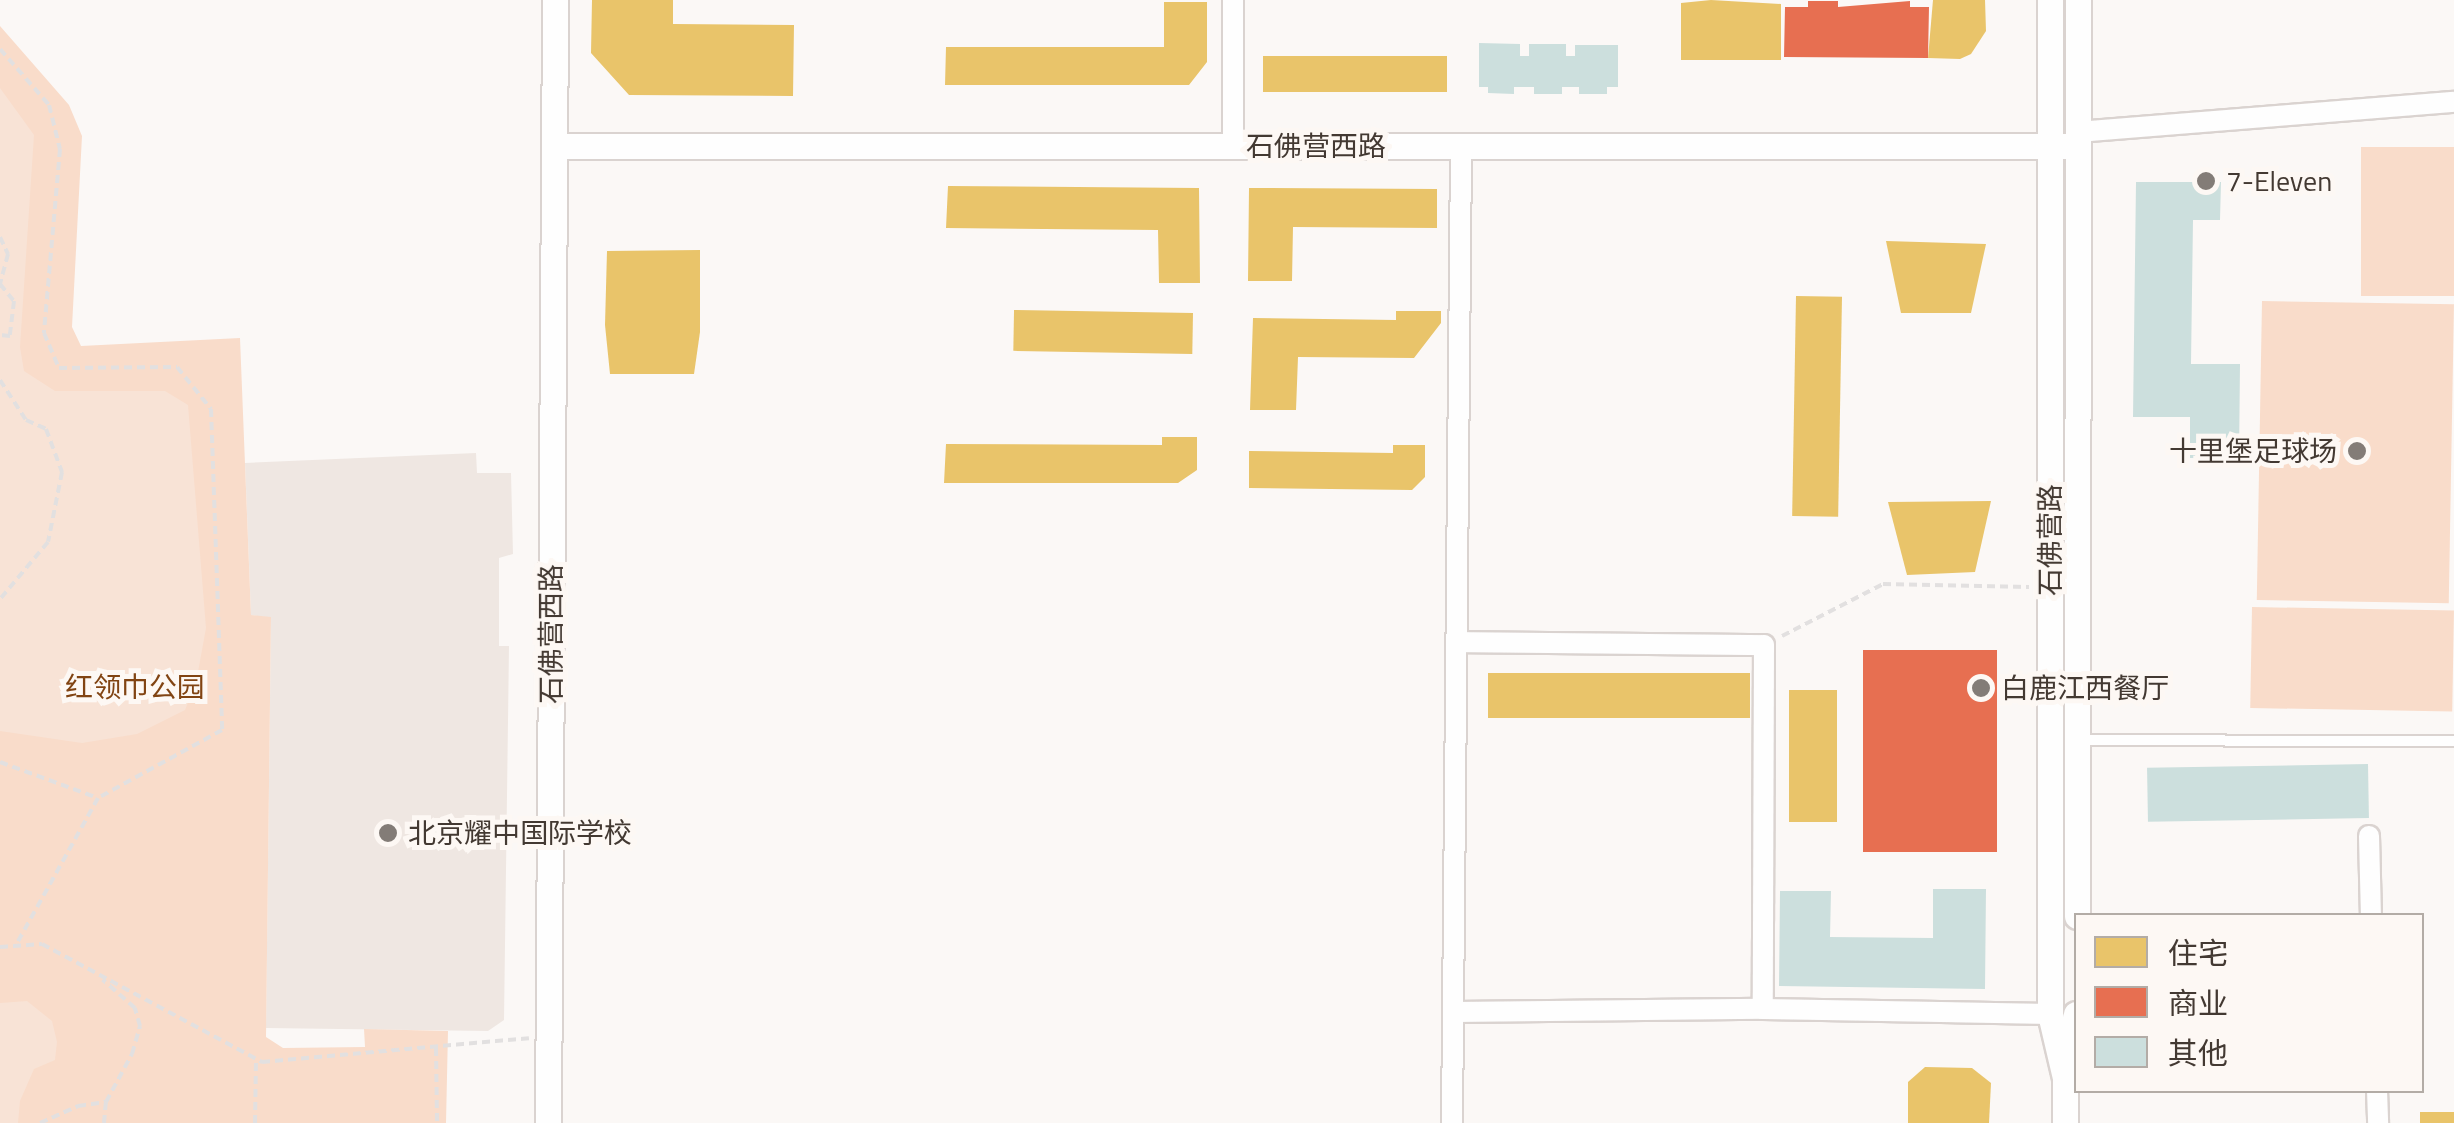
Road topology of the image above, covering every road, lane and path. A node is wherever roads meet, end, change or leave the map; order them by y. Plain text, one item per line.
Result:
1 (555, 0) edge
2 (1233, 0) edge
3 (2050, 0) edge
4 (2078, 0) edge
5 (0, 50) edge
6 (2454, 102) edge
7 (2078, 139) junction
8 (554, 146) junction
9 (1233, 146) junction
10 (1461, 146) junction
11 (2050, 146) junction
12 (0, 236) edge
13 (0, 335) edge
14 (0, 380) edge
15 (2050, 588) junction
16 (0, 598) edge
17 (1458, 642) junction
18 (1764, 646) junction
19 (2077, 740) junction
20 (2454, 740) edge
21 (0, 762) edge
22 (98, 798) junction
23 (2369, 836) dead end
24 (2077, 913) edge
25 (2371, 913) edge
26 (16, 945) junction
27 (0, 947) edge
28 (74, 962) junction
29 (1764, 1009) junction
30 (1454, 1012) junction
31 (2064, 1014) edge
32 (549, 1036) junction
33 (436, 1046) junction
34 (256, 1058) junction
35 (2377, 1093) edge
36 (106, 1102) junction
37 (40, 1123) edge
38 (104, 1123) edge
39 (254, 1123) edge
40 (437, 1123) edge
41 (548, 1123) edge
42 (1452, 1123) edge
43 (2065, 1123) edge
44 (2378, 1123) edge

1 - 8 street, 石佛营西路
2 - 9 street
3 - 11 street, 石佛营路
4 - 7 street, 石佛营路
5 - 22 path
6 - 7 street
7 - 11 street, 石佛营西路
7 - 19 street, 石佛营路
8 - 9 street, 石佛营西路
8 - 32 street, 石佛营西路
9 - 10 street, 石佛营西路
10 - 11 street, 石佛营西路
10 - 17 street
11 - 15 street, 石佛营路
12 - 13 path
14 - 16 path
15 - 18 path
15 - 31 street, 石佛营路
17 - 18 street
17 - 30 street
18 - 29 street
19 - 20 lane
19 - 24 street, 石佛营路
21 - 22 path
22 - 26 path
23 - 25 street
26 - 27 path
26 - 28 path
28 - 34 path
28 - 36 path
29 - 30 street
29 - 31 street
30 - 42 street
31 - 43 street, 石佛营路
32 - 33 path
32 - 41 street, 石佛营西路
33 - 34 path
33 - 40 path
34 - 39 path
35 - 44 street
36 - 37 path
36 - 38 path

